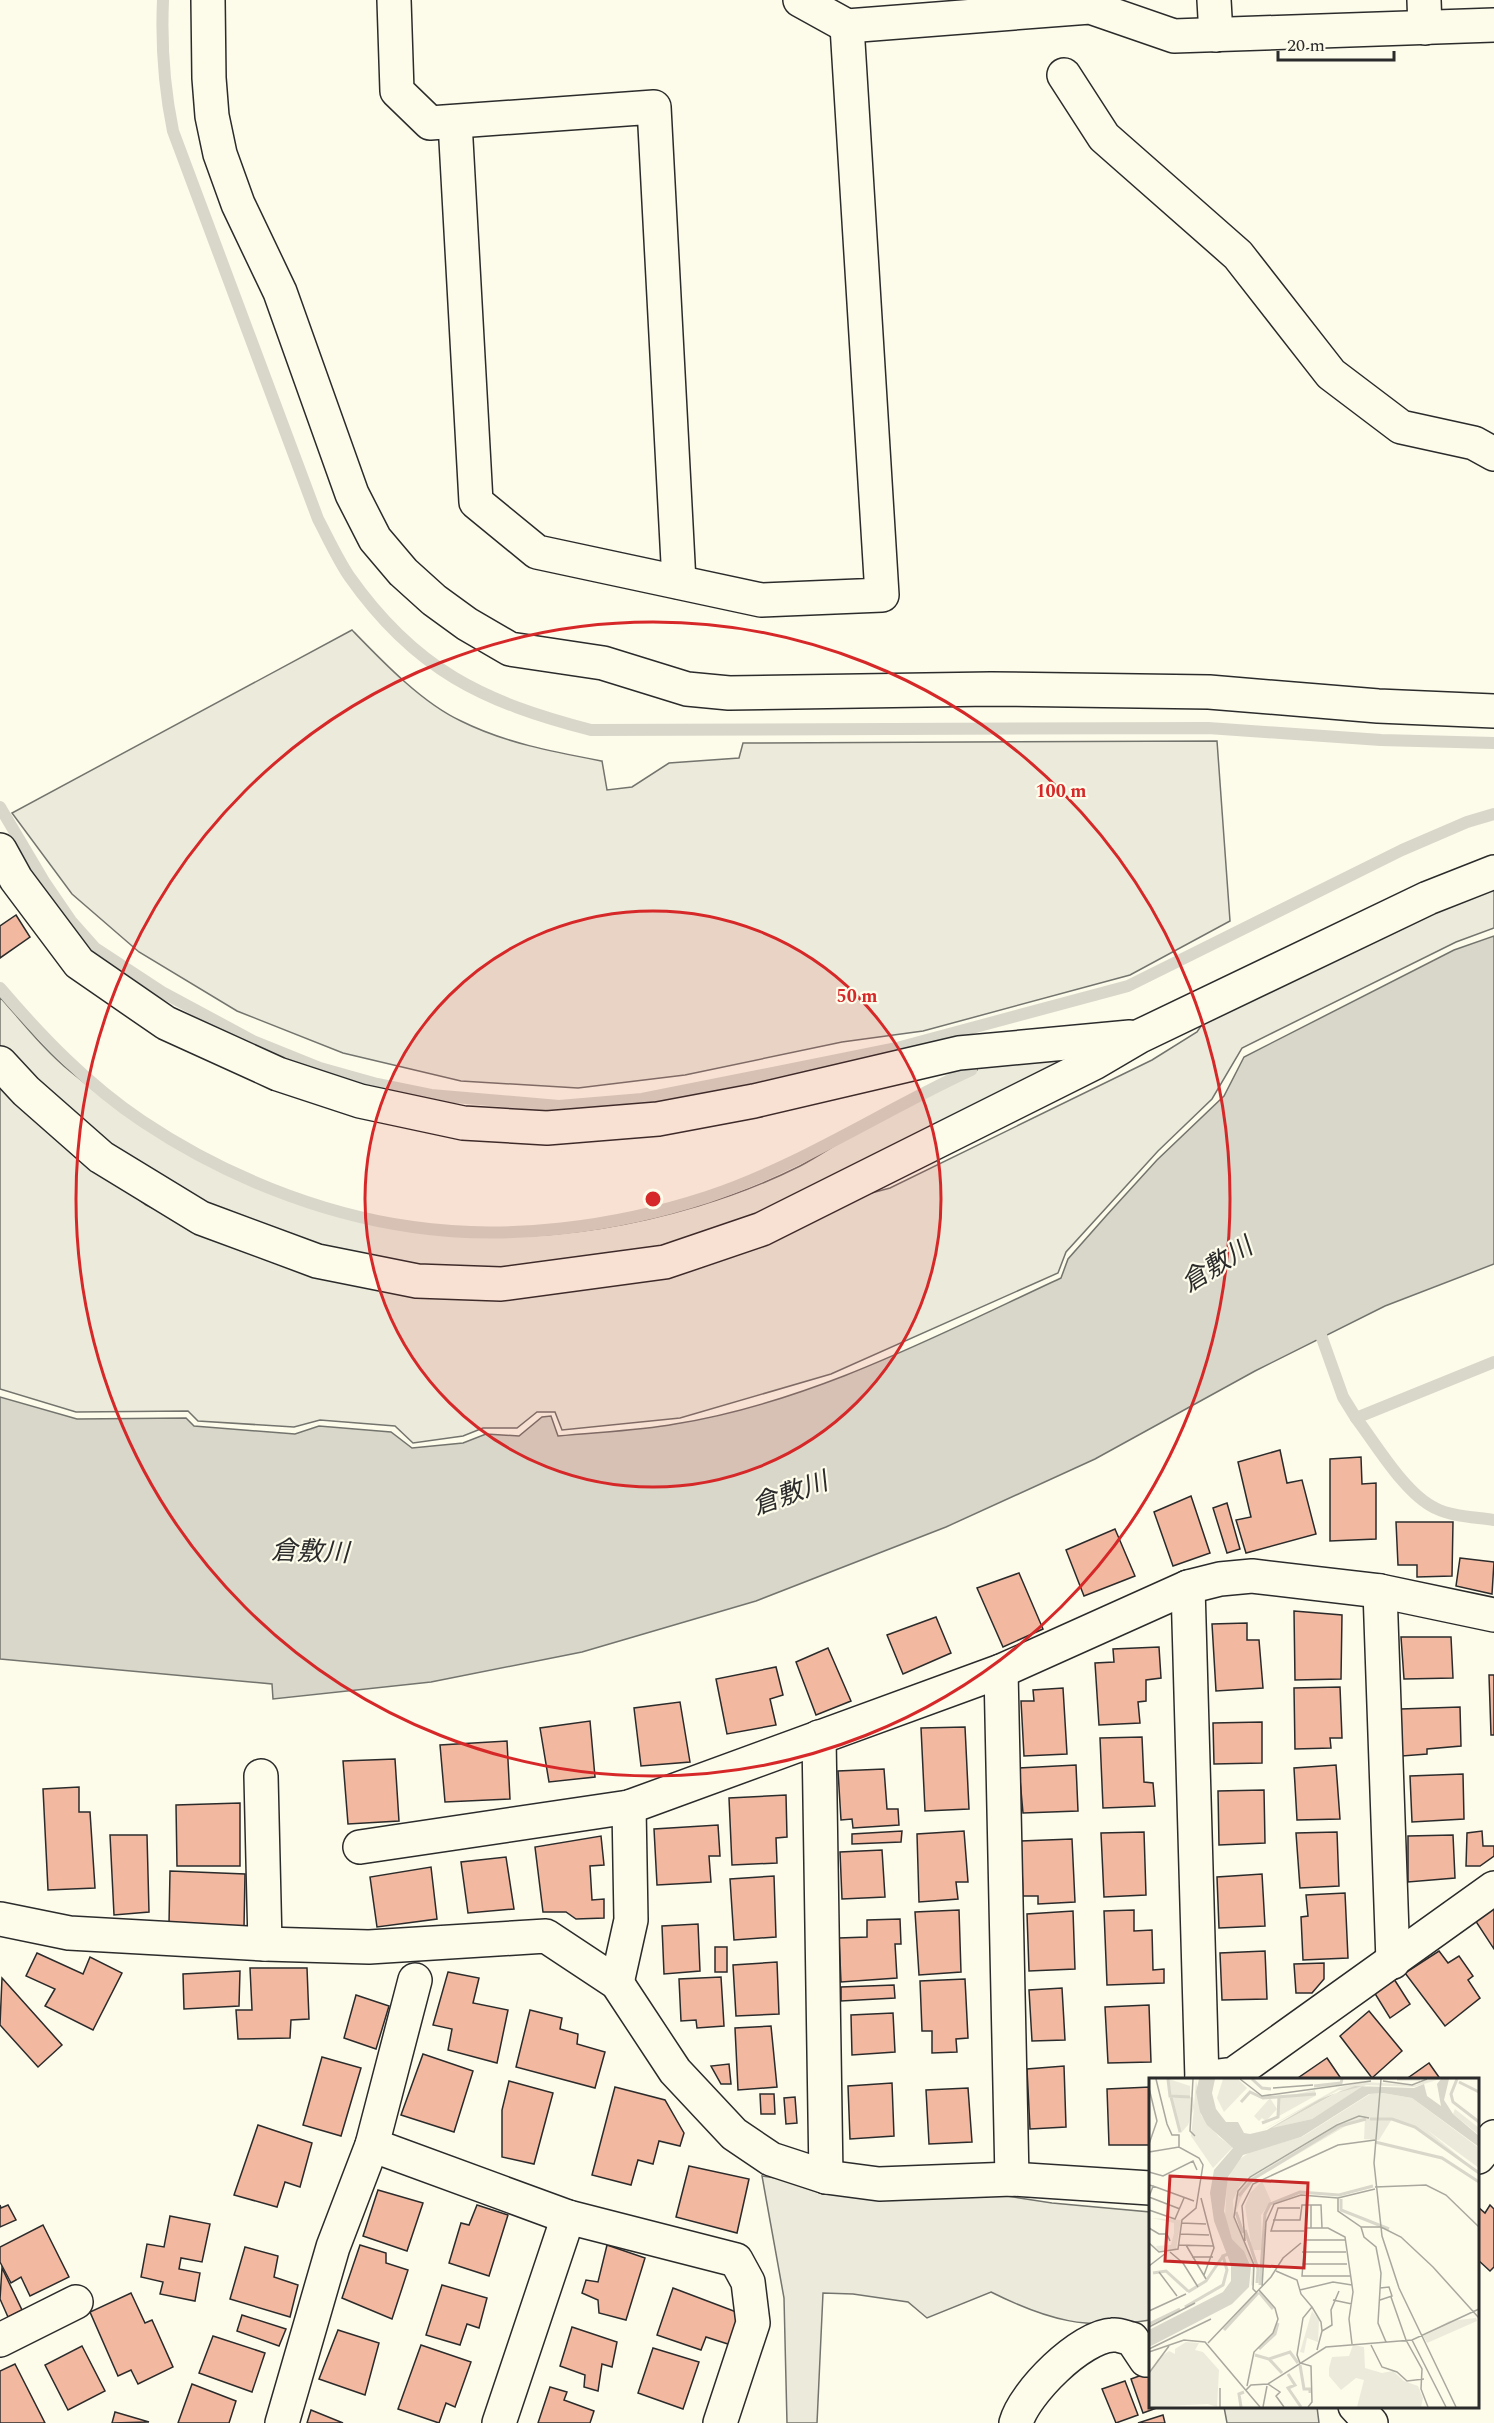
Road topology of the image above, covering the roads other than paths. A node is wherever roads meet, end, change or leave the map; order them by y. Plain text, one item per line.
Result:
1 (208, 0) edge
2 (394, 0) edge
3 (800, 0) edge
4 (1214, 0) edge
5 (1007, 6) edge
6 (1424, 14) edge
7 (1494, 25) edge
8 (847, 26) junction
9 (1216, 35) junction
10 (1064, 75) dead end
11 (454, 122) junction
12 (1494, 454) edge
13 (679, 582) junction
14 (1494, 711) edge
15 (0, 850) edge
16 (1494, 872) edge
17 (1140, 1036) junction
18 (0, 1063) edge
19 (1188, 1587) junction
20 (1380, 1591) junction
21 (1494, 1615) edge
22 (1001, 1671) junction
23 (819, 1737) junction
24 (261, 1776) dead end
25 (629, 1807) junction
26 (360, 1847) dead end
27 (1494, 1888) edge
28 (0, 1919) edge
29 (265, 1944) junction
30 (1393, 1962) junction
31 (416, 1980) dead end
32 (617, 1983) junction
33 (1202, 2078) edge
34 (1208, 2078) edge
35 (1494, 2137) edge
36 (372, 2145) junction
37 (1479, 2156) edge
38 (825, 2177) junction
39 (1012, 2179) junction
40 (1149, 2188) edge
41 (568, 2217) junction
42 (76, 2301) dead end
43 (0, 2340) edge
44 (1146, 2360) dead end
45 (1357, 2408) edge
46 (282, 2423) edge
47 (499, 2423) edge
48 (720, 2423) edge
49 (1016, 2423) edge
50 (1371, 2423) edge

1 - 14 street
2 - 11 street
3 - 8 street
4 - 9 street
5 - 8 street
5 - 9 street
6 - 7 street
6 - 9 street
8 - 13 street
10 - 12 street
11 - 13 street
11 - 13 street
15 - 17 street
16 - 17 street
17 - 18 street
19 - 20 street
19 - 22 street
19 - 33 street
20 - 21 street
20 - 30 street
22 - 23 street
22 - 39 street
23 - 25 street
23 - 38 street
24 - 29 street
25 - 26 street
25 - 32 street
27 - 30 street
28 - 29 street
29 - 32 street
30 - 34 street
31 - 36 street
32 - 38 street
35 - 37 street
36 - 41 street
36 - 46 street
38 - 39 street
39 - 40 street
41 - 47 street
41 - 48 street
42 - 43 street
44 - 49 street
45 - 50 street

